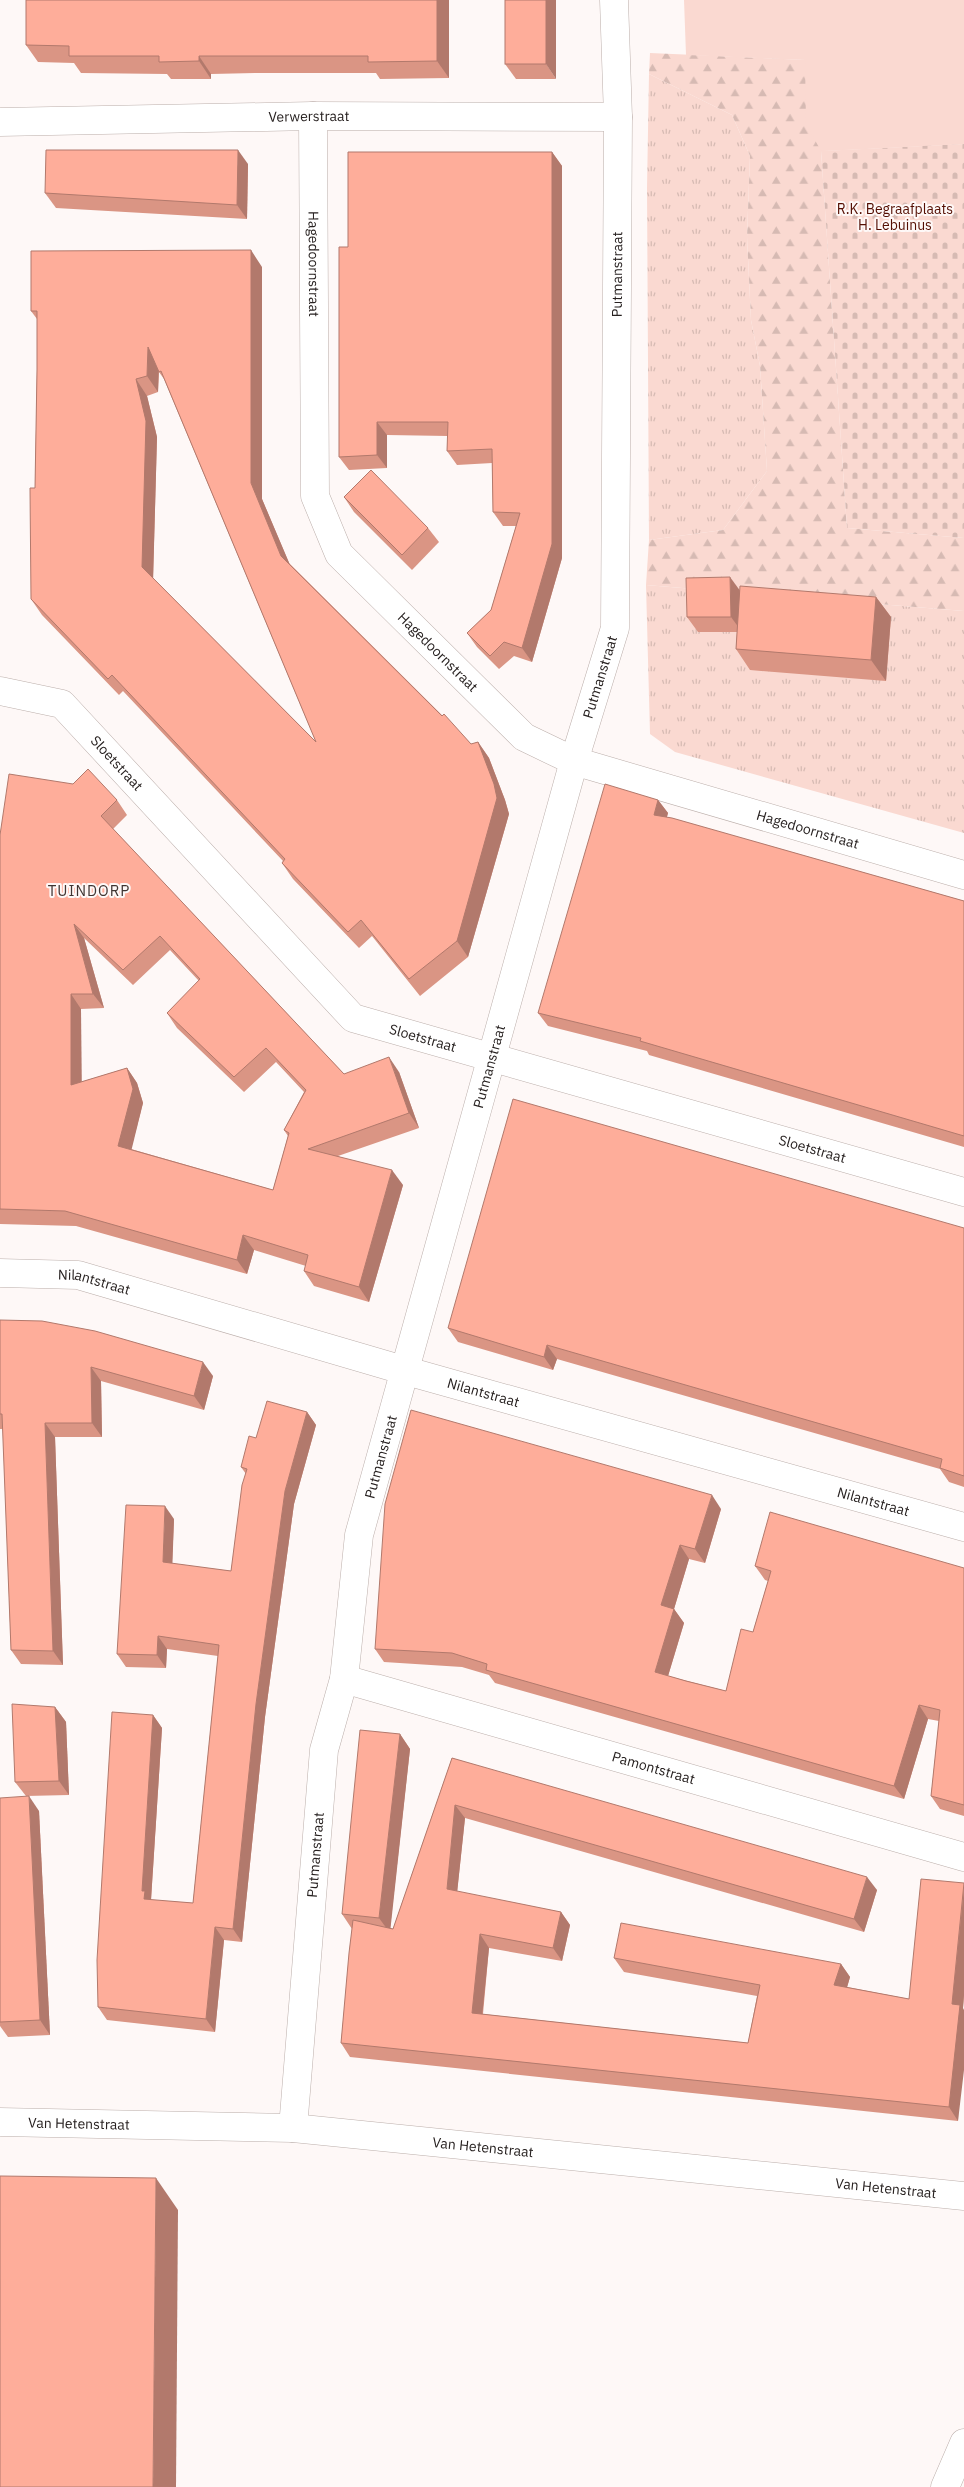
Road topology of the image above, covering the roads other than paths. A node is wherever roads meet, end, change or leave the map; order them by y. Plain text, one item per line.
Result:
1 (614, 0) edge
2 (314, 116) junction
3 (618, 117) junction
4 (0, 122) edge
5 (0, 692) edge
6 (574, 761) junction
7 (964, 875) edge
8 (491, 1057) junction
9 (964, 1192) edge
10 (0, 1273) edge
11 (403, 1370) junction
12 (964, 1527) edge
13 (344, 1679) junction
14 (964, 1858) edge
15 (0, 2122) edge
16 (293, 2128) junction
17 (964, 2196) edge
18 (964, 2443) edge
19 (945, 2487) edge

1 - 3 street, Putmanstraat
2 - 3 street, Verwerstraat
2 - 4 street, Verwerstraat
2 - 6 street, Hagedoornstraat
3 - 6 street, Putmanstraat
5 - 8 street, Sloetstraat
6 - 7 street, Hagedoornstraat
6 - 8 street, Putmanstraat
8 - 9 street, Sloetstraat
8 - 11 street, Putmanstraat
10 - 11 street, Nilantstraat
11 - 12 street, Nilantstraat
11 - 13 street, Putmanstraat
13 - 14 street, Pamontstraat
13 - 16 street, Putmanstraat
15 - 16 street, Van Hetenstraat
16 - 17 street, Van Hetenstraat
18 - 19 street

